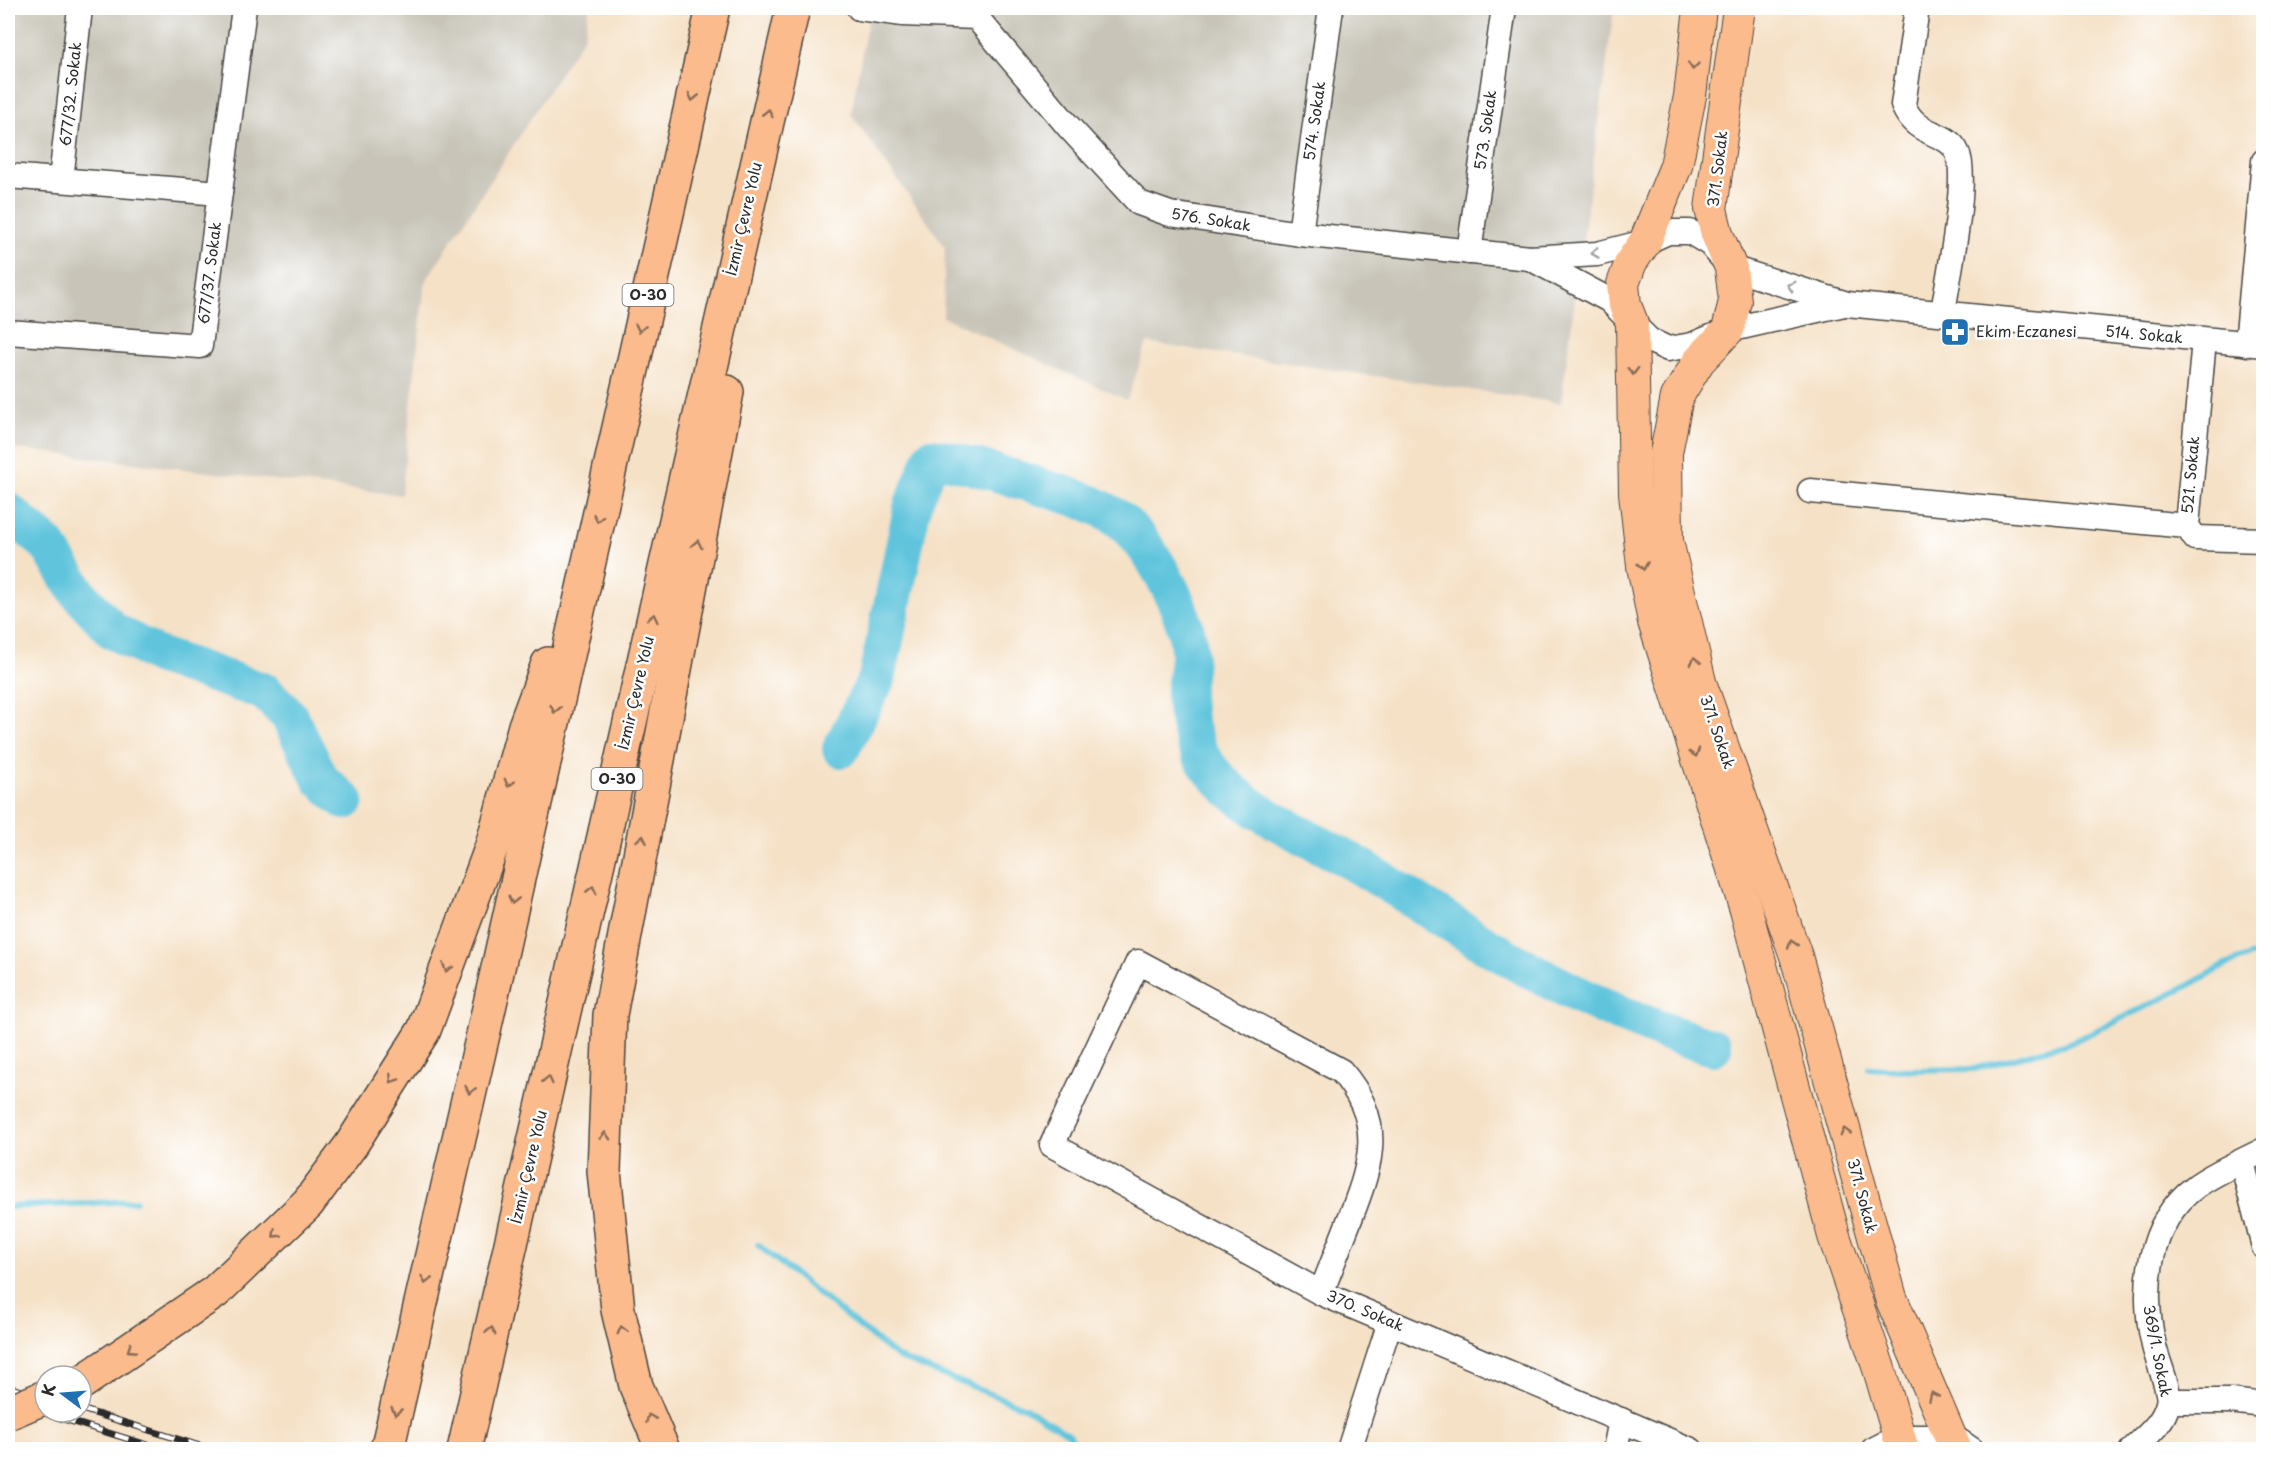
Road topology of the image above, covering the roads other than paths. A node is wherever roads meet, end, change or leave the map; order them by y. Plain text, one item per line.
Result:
1 (80, 8) edge
2 (244, 8) edge
3 (713, 8) edge
4 (793, 8) edge
5 (859, 8) edge
6 (1331, 8) edge
7 (1504, 8) edge
8 (1700, 8) edge
9 (1739, 8) edge
10 (1917, 8) edge
11 (977, 12) edge
12 (2264, 161) edge
13 (755, 170) junction
14 (8, 176) edge
15 (61, 180) junction
16 (220, 193) junction
17 (2261, 212) edge
18 (1300, 234) junction
19 (1645, 242) junction
20 (1469, 252) junction
21 (1530, 258) junction
22 (1731, 268) junction
23 (1847, 304) junction
24 (1943, 313) junction
25 (1632, 323) junction
26 (1728, 330) junction
27 (8, 333) edge
28 (2204, 340) junction
29 (2255, 344) edge
30 (1810, 491) dead end
31 (2187, 526) junction
32 (2264, 540) edge
33 (591, 550) junction
34 (2264, 1150) edge
35 (2242, 1162) junction
36 (2264, 1247) edge
37 (1321, 1293) junction
38 (1390, 1322) junction
39 (93, 1375) edge
40 (2169, 1401) junction
41 (33, 1402) edge
42 (2264, 1405) edge
43 (8, 1413) edge
44 (1621, 1420) junction
45 (1891, 1445) edge
46 (1960, 1445) edge
47 (387, 1449) edge
48 (464, 1449) edge
49 (663, 1449) edge
50 (1349, 1449) edge
51 (1615, 1449) edge
52 (1691, 1449) edge
53 (2132, 1449) edge

1 - 15 street, 677/32. Sokak
2 - 16 street, 677/37. Sokak
3 -> 33 highway, O-30
13 -> 4 highway, İzmir Çevre Yolu / O-30
5 - 11 street, 576. Sokak
6 - 18 street, 574. Sokak
7 - 20 street, 573. Sokak
8 -> 19 main road, 371. Sokak
9 - 22 main road, 371. Sokak
10 - 24 street
11 - 18 street, 576. Sokak
12 - 17 street
48 -> 13 highway, İzmir Çevre Yolu / O-30
49 -> 13 highway
14 - 15 street
15 - 16 street
16 - 27 street, 677/37. Sokak
17 - 29 street
18 - 20 street, 576. Sokak
19 -> 21 street
19 - 22 street
19 - 25 main road, 371. Sokak
20 - 21 street, 576. Sokak
21 - 25 street
23 -> 22 street
22 - 26 main road, 371. Sokak
23 - 24 street, 514. Sokak
23 - 26 street
24 - 28 street, 514. Sokak
25 - 26 street
25 -> 45 main road, 371. Sokak
46 -> 26 main road, 371. Sokak
28 - 29 street, 514. Sokak
28 - 31 street, 521. Sokak
30 - 31 street
31 - 32 street, 521. Sokak
33 -> 39 highway
33 -> 47 highway, O-30
34 - 35 street, 369/1. Sokak
35 - 36 street
35 - 40 street, 369/1. Sokak
37 - 37 street, 370. Sokak
37 - 38 street, 370. Sokak
38 - 44 street, 370. Sokak
38 - 50 street
40 - 42 street
40 - 53 street, 369/1. Sokak
41 - 43 highway, bridge
44 - 51 street
44 - 52 street, 370. Sokak
45 - 46 street

